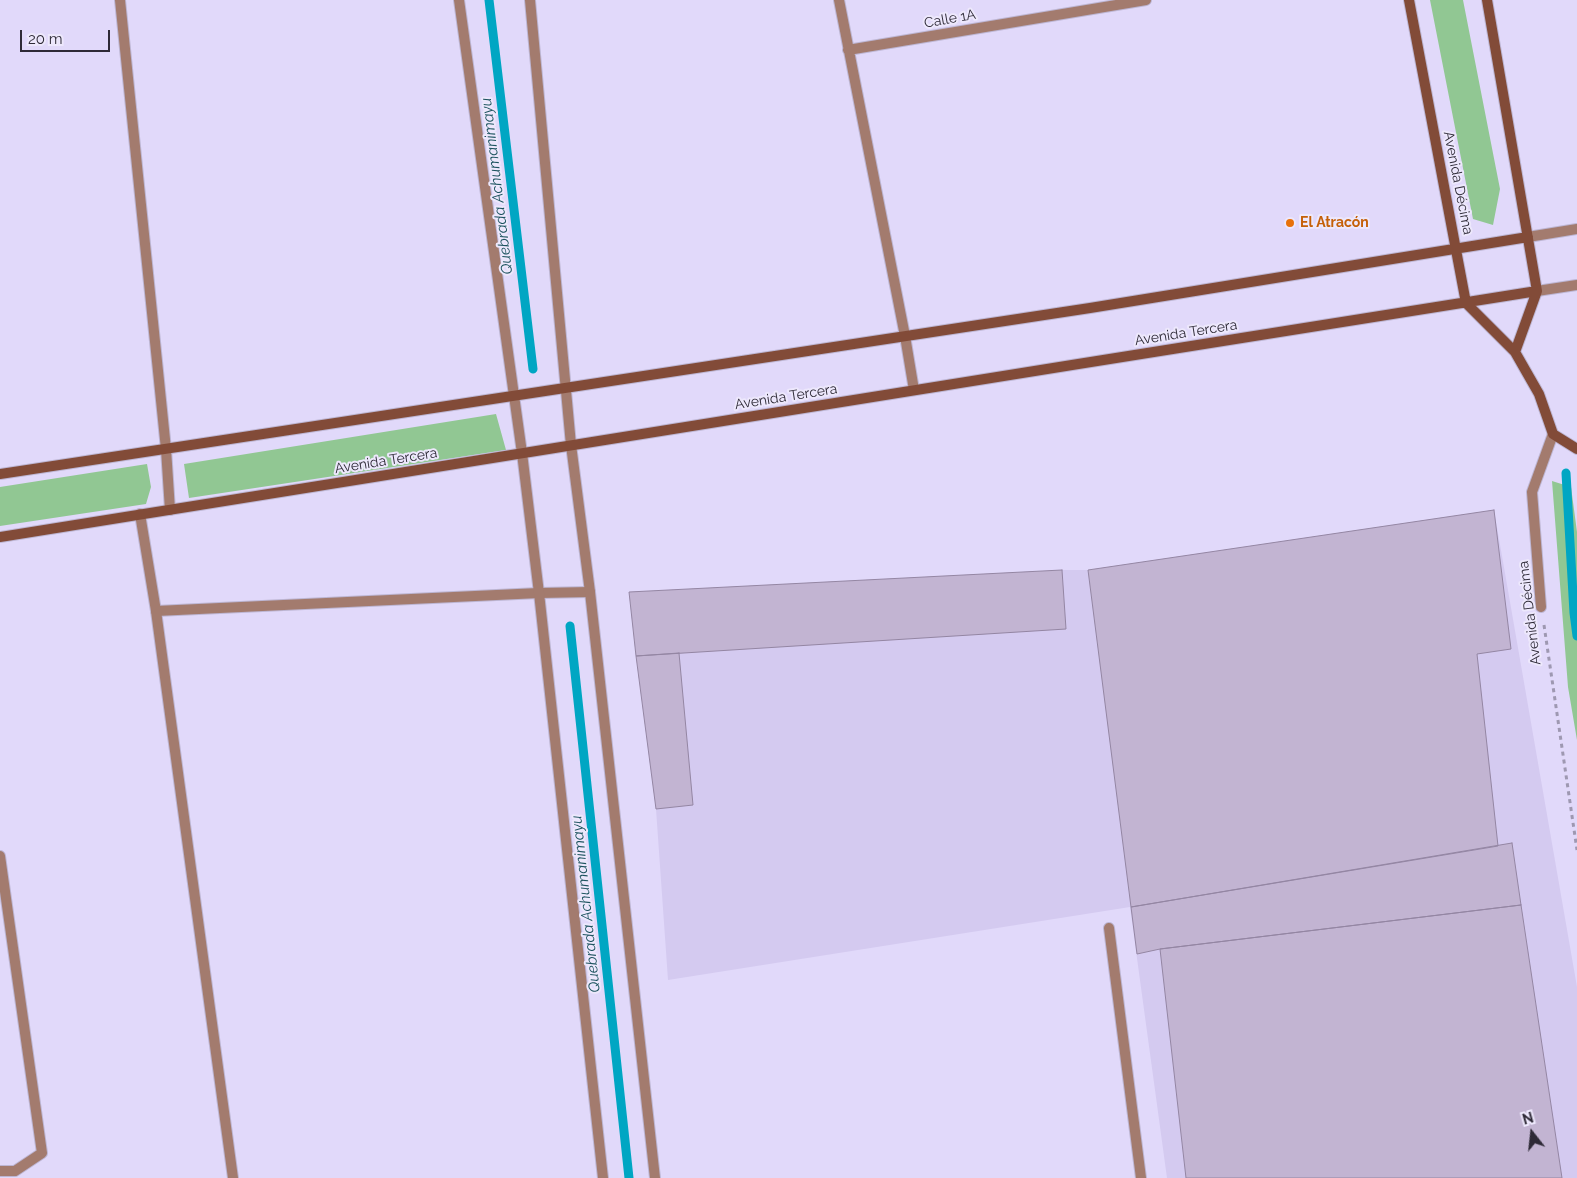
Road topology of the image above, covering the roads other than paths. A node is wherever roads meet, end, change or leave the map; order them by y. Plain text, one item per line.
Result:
1 (120, 0) edge
2 (459, 0) edge
3 (530, 0) edge
4 (839, 0) edge
5 (1146, 0) edge
6 (1410, 0) edge
7 (1487, 0) edge
8 (848, 50) junction
9 (1577, 229) edge
10 (1528, 237) junction
11 (1456, 249) junction
12 (1577, 285) edge
13 (1537, 291) junction
14 (1466, 302) junction
15 (905, 336) junction
16 (1515, 352) junction
17 (566, 388) junction
18 (914, 390) junction
19 (514, 396) junction
20 (1553, 434) junction
21 (572, 445) junction
22 (166, 449) junction
23 (1577, 449) edge
24 (522, 453) junction
25 (0, 474) edge
26 (170, 510) junction
27 (140, 514) junction
28 (0, 537) edge
29 (590, 592) junction
30 (539, 593) junction
31 (1541, 607) road end
32 (156, 611) junction
33 (0, 856) edge
34 (1109, 928) dead end
35 (0, 1171) edge
36 (233, 1178) edge
37 (604, 1178) edge
38 (655, 1178) edge
39 (1141, 1178) edge

1 - 22 street
2 - 19 street
3 - 17 street
4 - 8 street
5 - 8 street, Calle 1A
6 - 11 street, Avenida Décima
7 - 10 street
8 - 15 street
9 - 10 street
10 - 11 street
10 - 13 street
11 - 14 street, Avenida Décima
11 - 15 street
12 - 13 street, Avenida Tercera
13 - 14 street, Avenida Tercera
13 - 16 street
14 - 16 street
14 - 18 street, Avenida Tercera
15 - 17 street
15 - 18 street
16 - 20 street
17 - 19 street
17 - 21 street
18 - 21 street, Avenida Tercera
19 - 22 street
19 - 24 street
20 - 23 street
20 - 31 street, Avenida Décima
21 - 24 street, Avenida Tercera
21 - 29 street
22 - 25 street
22 - 26 street
24 - 26 street, Avenida Tercera
24 - 30 street
26 - 27 street, Avenida Tercera
27 - 28 street, Avenida Tercera
27 - 32 street
29 - 30 street
29 - 38 street
30 - 32 street
30 - 37 street
32 - 36 street
33 - 35 street
34 - 39 street

